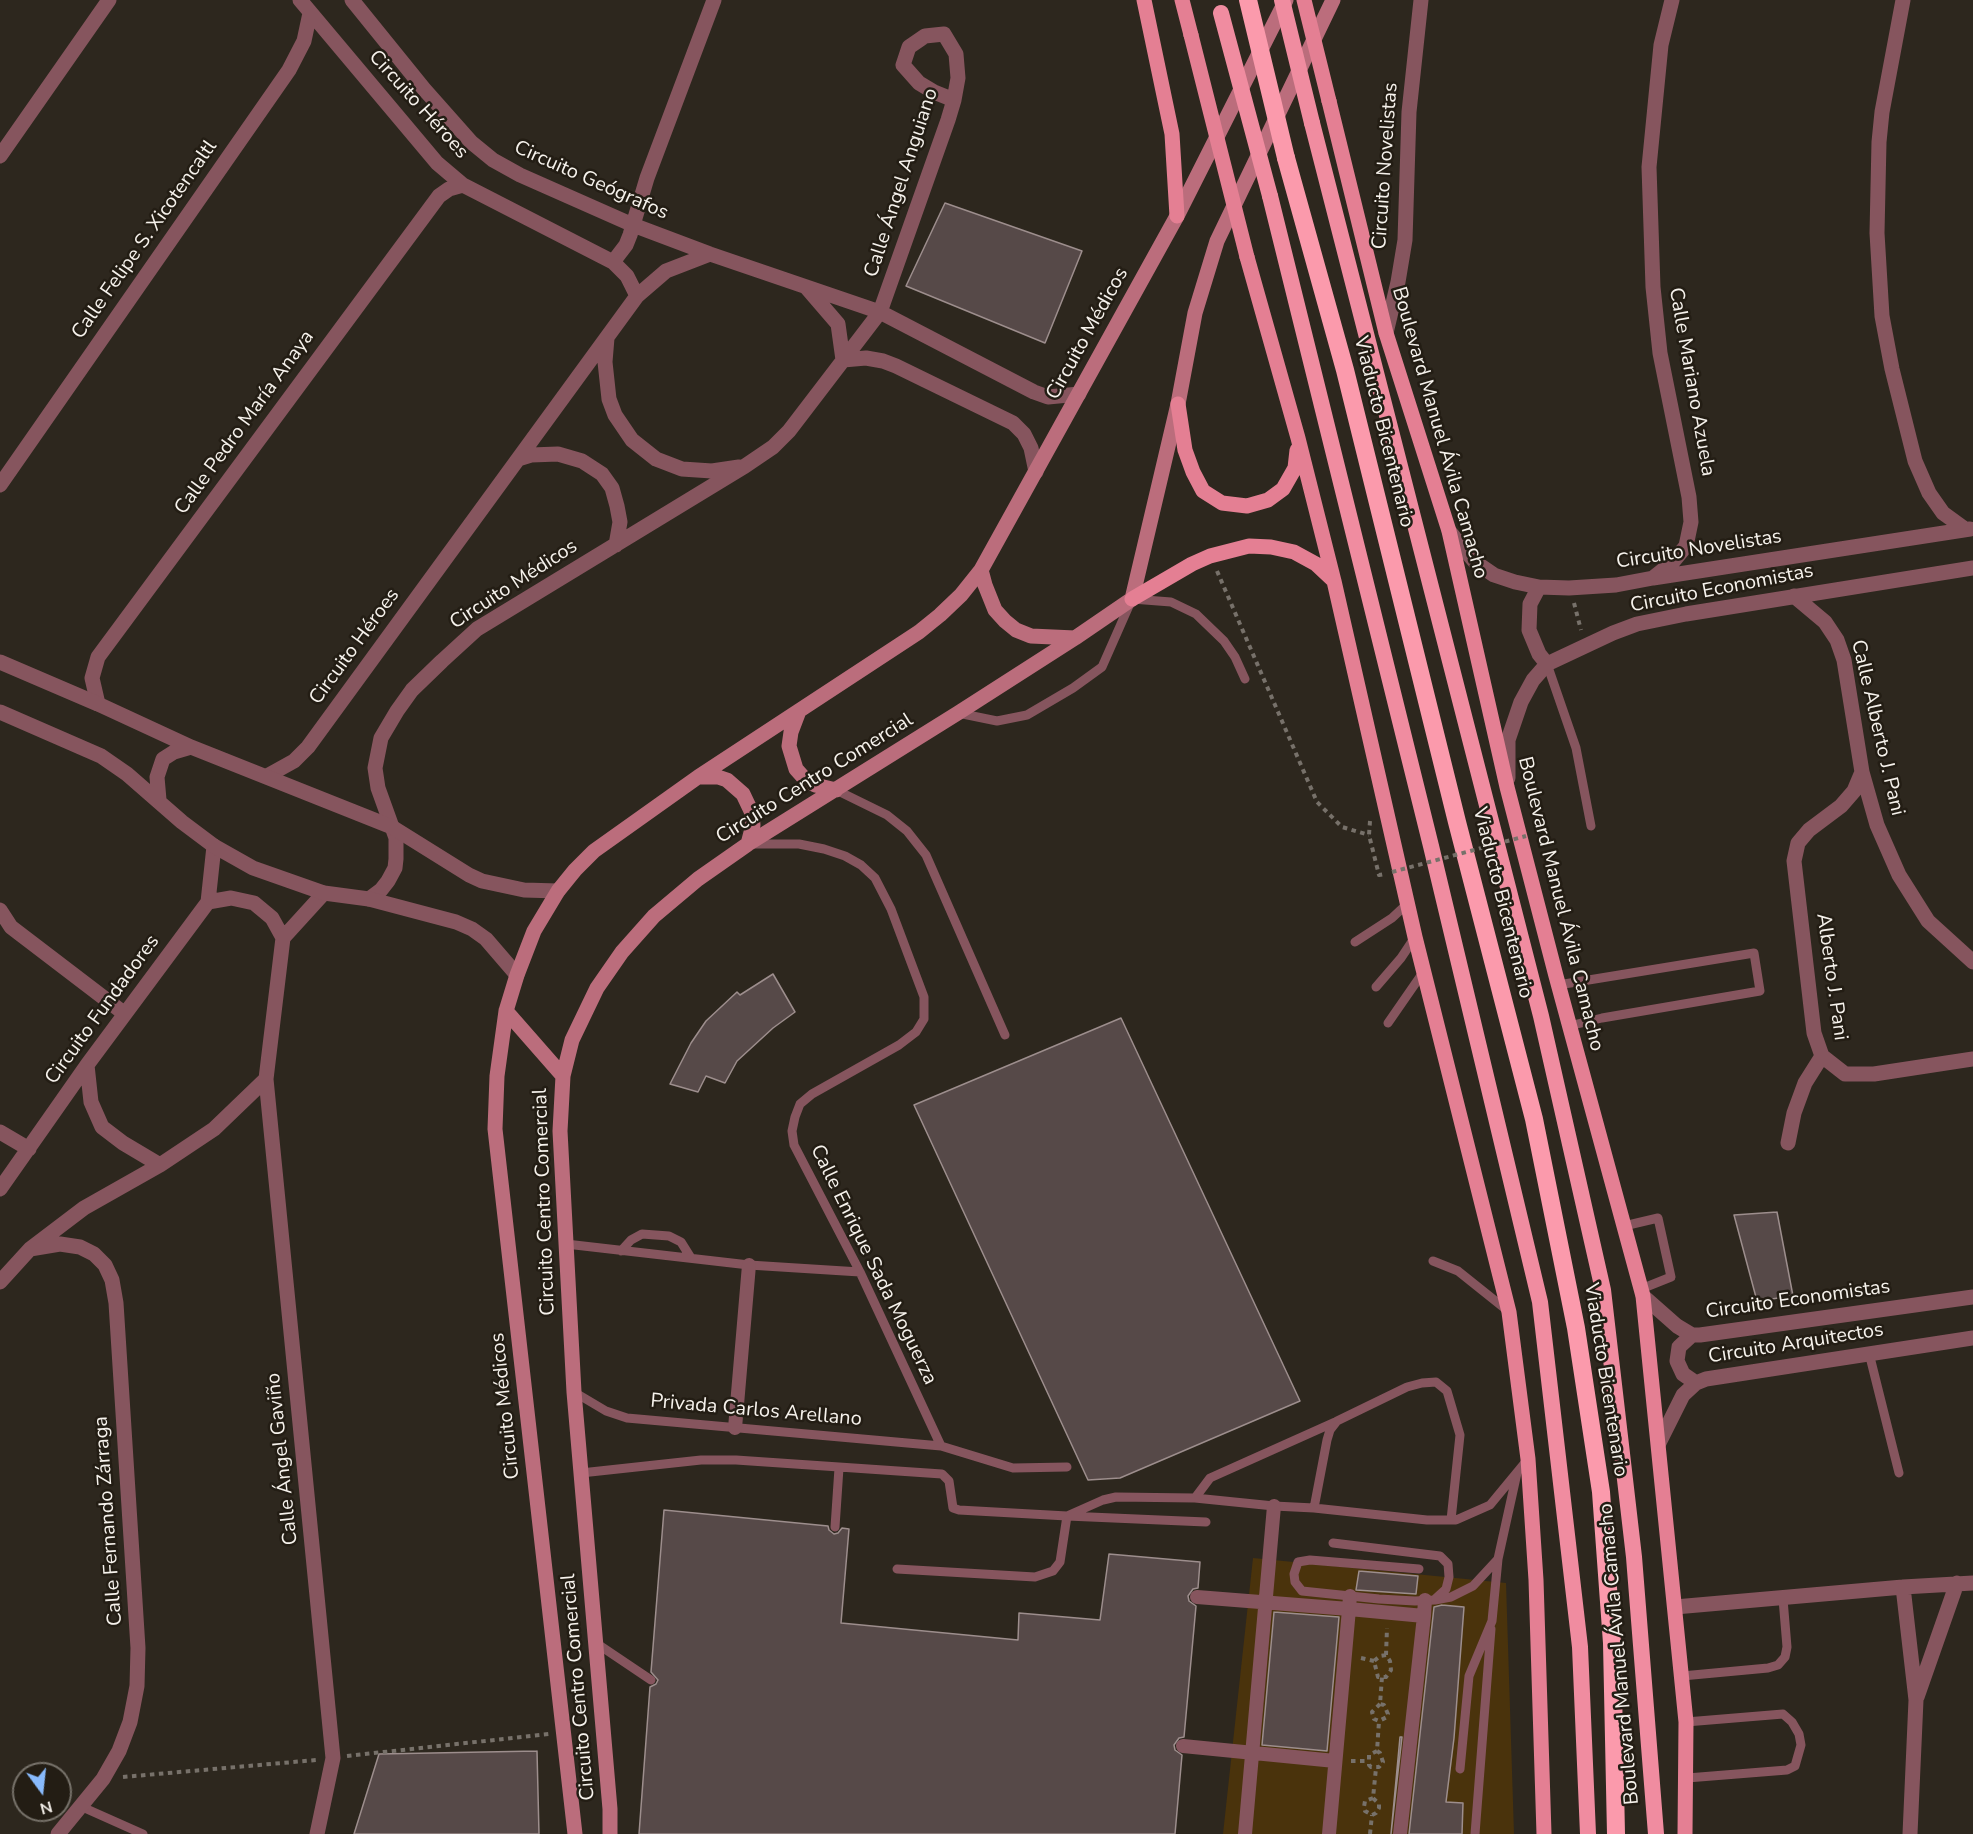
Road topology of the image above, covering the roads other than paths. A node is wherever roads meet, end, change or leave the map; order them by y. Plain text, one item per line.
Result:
1 (109, 0) edge
2 (300, 0) edge
3 (352, 0) edge
4 (714, 0) edge
5 (1144, 0) edge
6 (1182, 0) edge
7 (1248, 0) edge
8 (1282, 0) edge
9 (1286, 0) edge
10 (1304, 0) edge
11 (1333, 0) edge
12 (1421, 0) edge
13 (1672, 0) edge
14 (1903, 0) edge
15 (1220, 7) edge
16 (310, 13) junction
17 (954, 99) junction
18 (0, 156) edge
19 (463, 185) junction
20 (1177, 216) junction
21 (633, 225) junction
22 (710, 254) junction
23 (613, 262) junction
24 (806, 286) junction
25 (637, 296) junction
26 (880, 312) junction
27 (1386, 333) junction
28 (607, 337) junction
29 (843, 360) junction
30 (1078, 394) junction
31 (1178, 404) junction
32 (1298, 438) junction
33 (518, 459) junction
34 (745, 466) junction
35 (1036, 472) junction
36 (0, 485) edge
37 (1969, 529) edge
38 (1449, 531) junction
39 (616, 545) junction
40 (1973, 568) edge
41 (981, 570) junction
42 (1653, 578) junction
43 (1334, 581) junction
44 (1539, 587) junction
45 (1794, 596) junction
46 (1132, 598) junction
47 (1075, 638) junction
48 (0, 662) edge
49 (1548, 664) junction
50 (1245, 679) dead end
51 (98, 704) junction
52 (799, 711) junction
53 (0, 712) edge
54 (958, 713) junction
55 (191, 747) junction
56 (1862, 772) junction
57 (267, 776) junction
58 (698, 777) junction
59 (1507, 787) junction
60 (836, 790) junction
61 (159, 800) junction
62 (1591, 826) dead end
63 (392, 827) junction
64 (748, 844) junction
65 (214, 846) junction
66 (558, 891) junction
67 (324, 892) junction
68 (369, 899) junction
69 (208, 902) junction
70 (1407, 904) junction
71 (0, 910) edge
72 (1415, 937) junction
73 (283, 938) junction
74 (1355, 942) dead end
75 (1973, 962) edge
76 (1424, 971) junction
77 (517, 975) junction
78 (1558, 985) junction
79 (1376, 987) dead end
80 (506, 1011) junction
81 (125, 1014) junction
82 (1388, 1023) dead end
83 (1569, 1026) junction
84 (1005, 1035) dead end
85 (1822, 1056) junction
86 (1973, 1059) edge
87 (87, 1065) junction
88 (563, 1076) junction
89 (267, 1079) junction
90 (0, 1132) edge
91 (1788, 1143) dead end
92 (29, 1149) junction
93 (160, 1165) junction
94 (0, 1189) edge
95 (1624, 1226) junction
96 (566, 1245) junction
97 (30, 1249) junction
98 (621, 1251) junction
99 (691, 1258) junction
100 (1433, 1261) dead end
101 (749, 1265) junction
102 (860, 1272) junction
103 (0, 1282) edge
104 (1642, 1292) junction
105 (1973, 1297) edge
106 (1509, 1312) junction
107 (1692, 1335) junction
108 (1973, 1338) edge
109 (1869, 1353) junction
110 (1696, 1383) junction
111 (574, 1392) junction
112 (1337, 1421) junction
113 (735, 1428) junction
114 (1659, 1443) junction
115 (941, 1446) junction
116 (1527, 1459) junction
117 (1067, 1467) dead end
118 (839, 1468) junction
119 (1517, 1471) junction
120 (581, 1473) junction
121 (1899, 1473) dead end
122 (1195, 1498) junction
123 (1274, 1506) junction
124 (1314, 1508) junction
125 (1067, 1516) junction
126 (1451, 1520) junction
127 (1206, 1522) dead end
128 (835, 1527) dead end
129 (1333, 1543) dead end
130 (1498, 1559) junction
131 (897, 1569) dead end
132 (1419, 1569) dead end
133 (1957, 1583) junction
134 (1973, 1583) edge
135 (1903, 1587) junction
136 (1197, 1597) dead end
137 (1783, 1599) junction
138 (1430, 1600) junction
139 (1266, 1602) junction
140 (1349, 1603) junction
141 (1675, 1607) junction
142 (1424, 1616) junction
143 (1492, 1621) junction
144 (596, 1643) junction
145 (1682, 1676) junction
146 (651, 1680) dead end
147 (1916, 1700) junction
148 (1686, 1722) junction
149 (1183, 1746) dead end
150 (1251, 1753) junction
151 (1335, 1761) junction
152 (1460, 1769) dead end
153 (1687, 1778) junction
154 (81, 1806) junction
155 (58, 1834) edge
156 (143, 1834) edge
157 (317, 1834) edge
158 (575, 1834) edge
159 (610, 1834) edge
160 (1245, 1834) edge
161 (1329, 1834) edge
162 (1400, 1834) edge
163 (1474, 1834) edge
164 (1544, 1834) edge
165 (1588, 1834) edge
166 (1616, 1834) edge
167 (1656, 1834) edge
168 (1685, 1834) edge
169 (1910, 1834) edge

1 - 18 street
2 - 16 street, Circuito Héroes
3 - 21 street, Circuito Geógrafos
4 - 21 street
5 - 20 main road
6 - 32 main road, bridge
7 - 166 highway, Viaducto Bicentenario, bridge
8 - 167 highway, Boulevard Manuel Ávila Camacho, bridge
9 - 20 main road, Circuito Médicos
10 - 27 main road, Boulevard Manuel Ávila Camacho, bridge
11 - 31 main road
12 - 27 street, Circuito Novelistas
13 - 42 street, Calle Mariano Azuela
14 - 37 street
15 - 165 highway, Boulevard Manuel Ávila Camacho, bridge
16 - 19 street, Circuito Héroes
16 - 36 street, Calle Felipe S. Xicotencaltl
17 - 17 street, Calle Ángel Anguiano
17 - 26 street, Calle Ángel Anguiano
19 - 23 street, Circuito Héroes
19 - 51 street, Calle Pedro María Anaya
20 - 30 main road, Circuito Médicos
21 - 22 street, Circuito Geógrafos
21 - 23 street
22 - 24 street, Circuito Geógrafos
22 - 25 street, Circuito Héroes
23 - 25 street, Circuito Héroes
24 - 26 street, Circuito Geógrafos
24 - 29 street
25 - 28 street, Circuito Héroes
26 - 29 street, Circuito Médicos
26 - 30 street, Circuito Geógrafos
27 - 38 main road, Boulevard Manuel Ávila Camacho
28 - 33 street, Circuito Héroes
28 - 34 street
29 - 34 street, Circuito Médicos
29 - 35 street
30 - 35 main road, Circuito Médicos
31 - 32 main road
31 - 46 main road
32 - 43 main road
33 - 39 street
33 - 57 street, Circuito Héroes
34 - 39 street, Circuito Médicos
35 - 41 main road, Circuito Médicos
37 - 42 street, Circuito Novelistas
38 - 44 street, Circuito Novelistas
38 - 59 main road, Boulevard Manuel Ávila Camacho
39 - 63 street, Circuito Médicos
40 - 45 street, Circuito Economistas
41 - 47 main road
41 - 52 main road, Circuito Médicos
42 - 44 street, Circuito Novelistas
43 - 46 main road
43 - 70 main road
44 - 49 street
45 - 49 street, Circuito Economistas
45 - 56 street, Calle Alberto J. Pani
46 - 47 main road, Circuito Centro Comercial
46 - 50 lane
46 - 54 lane
47 - 54 main road, Circuito Centro Comercial
48 - 51 street
49 - 59 street, Circuito Economistas
49 - 62 lane
51 - 55 street
52 - 58 main road, Circuito Médicos
52 - 60 main road
53 - 61 street
54 - 60 main road, Circuito Centro Comercial
55 - 57 street
55 - 61 street
56 - 75 street, Calle Alberto J. Pani
56 - 85 street, Alberto J. Pani
57 - 63 street
58 - 64 main road
58 - 66 main road, Circuito Médicos
59 - 78 main road, Boulevard Manuel Ávila Camacho
60 - 64 main road, Circuito Centro Comercial
60 - 84 lane
61 - 65 street
63 - 66 street
63 - 68 street, Circuito Médicos
64 - 88 main road, Circuito Centro Comercial
64 - 102 lane, Calle Enrique Sada Moguerza
65 - 67 street
65 - 69 street
66 - 77 main road, Circuito Médicos
67 - 68 street
67 - 73 street
68 - 77 street
69 - 73 street
69 - 81 street, Circuito Fundadores
70 - 72 main road
70 - 74 lane
71 - 81 street
72 - 76 main road
72 - 79 lane
73 - 89 street
76 - 82 lane
76 - 106 main road
77 - 80 main road, Circuito Médicos
78 - 83 main road, Boulevard Manuel Ávila Camacho
78 - 83 lane
80 - 88 main road
80 - 158 main road, Circuito Médicos
81 - 87 street, Circuito Fundadores
83 - 95 main road, Boulevard Manuel Ávila Camacho
85 - 86 street, Alberto J. Pani
85 - 91 street
87 - 92 street, Circuito Fundadores
87 - 93 street
88 - 96 main road, Circuito Centro Comercial
89 - 93 street
89 - 157 street, Calle Ángel Gaviño
90 - 92 street
92 - 94 street, Circuito Fundadores
93 - 97 street
95 - 104 main road, Boulevard Manuel Ávila Camacho
95 - 104 lane
96 - 98 lane
96 - 111 main road, Circuito Centro Comercial
97 - 103 street
97 - 154 street, Calle Fernando Zárraga
98 - 99 lane
98 - 99 lane
99 - 101 lane
100 - 106 lane
101 - 102 lane
101 - 113 street
102 - 115 lane, Calle Enrique Sada Moguerza
104 - 107 street, Circuito Economistas
104 - 114 main road, Boulevard Manuel Ávila Camacho
105 - 107 street, Circuito Economistas
106 - 116 main road
107 - 110 street
108 - 109 street, Circuito Arquitectos
109 - 110 street, Circuito Arquitectos
109 - 121 lane
110 - 114 street, Circuito Arquitectos
111 - 113 lane, Privada Carlos Arellano
111 - 120 main road, Circuito Centro Comercial
112 - 122 lane
112 - 124 lane
112 - 126 lane
113 - 115 lane, Privada Carlos Arellano
114 - 141 main road, Boulevard Manuel Ávila Camacho
115 - 117 lane, Privada Carlos Arellano
116 - 119 lane
116 - 164 main road
118 - 120 lane
118 - 125 lane
118 - 128 lane
119 - 126 lane
119 - 130 lane
120 - 144 main road, Circuito Centro Comercial
122 - 123 lane
122 - 125 lane
123 - 124 lane
123 - 139 street
124 - 126 lane
125 - 127 lane
125 - 131 lane
129 - 138 lane
130 - 138 lane
130 - 143 lane
132 - 140 lane
133 - 134 street
133 - 135 street
133 - 147 street
135 - 137 street
135 - 147 street
136 - 139 street
137 - 141 street
137 - 145 lane
138 - 140 lane
138 - 142 street
139 - 140 street
139 - 150 street
140 - 142 street
140 - 151 street
141 - 145 main road, Boulevard Manuel Ávila Camacho
142 - 162 street
143 - 152 lane
143 - 163 lane
144 - 146 lane
144 - 159 main road, Circuito Centro Comercial
145 - 148 main road, Boulevard Manuel Ávila Camacho
147 - 169 street
148 - 153 main road, Boulevard Manuel Ávila Camacho
148 - 153 lane
149 - 150 street
150 - 151 street
150 - 160 street
151 - 161 street
153 - 168 main road, Boulevard Manuel Ávila Camacho
154 - 155 street, Calle Fernando Zárraga
154 - 156 lane

